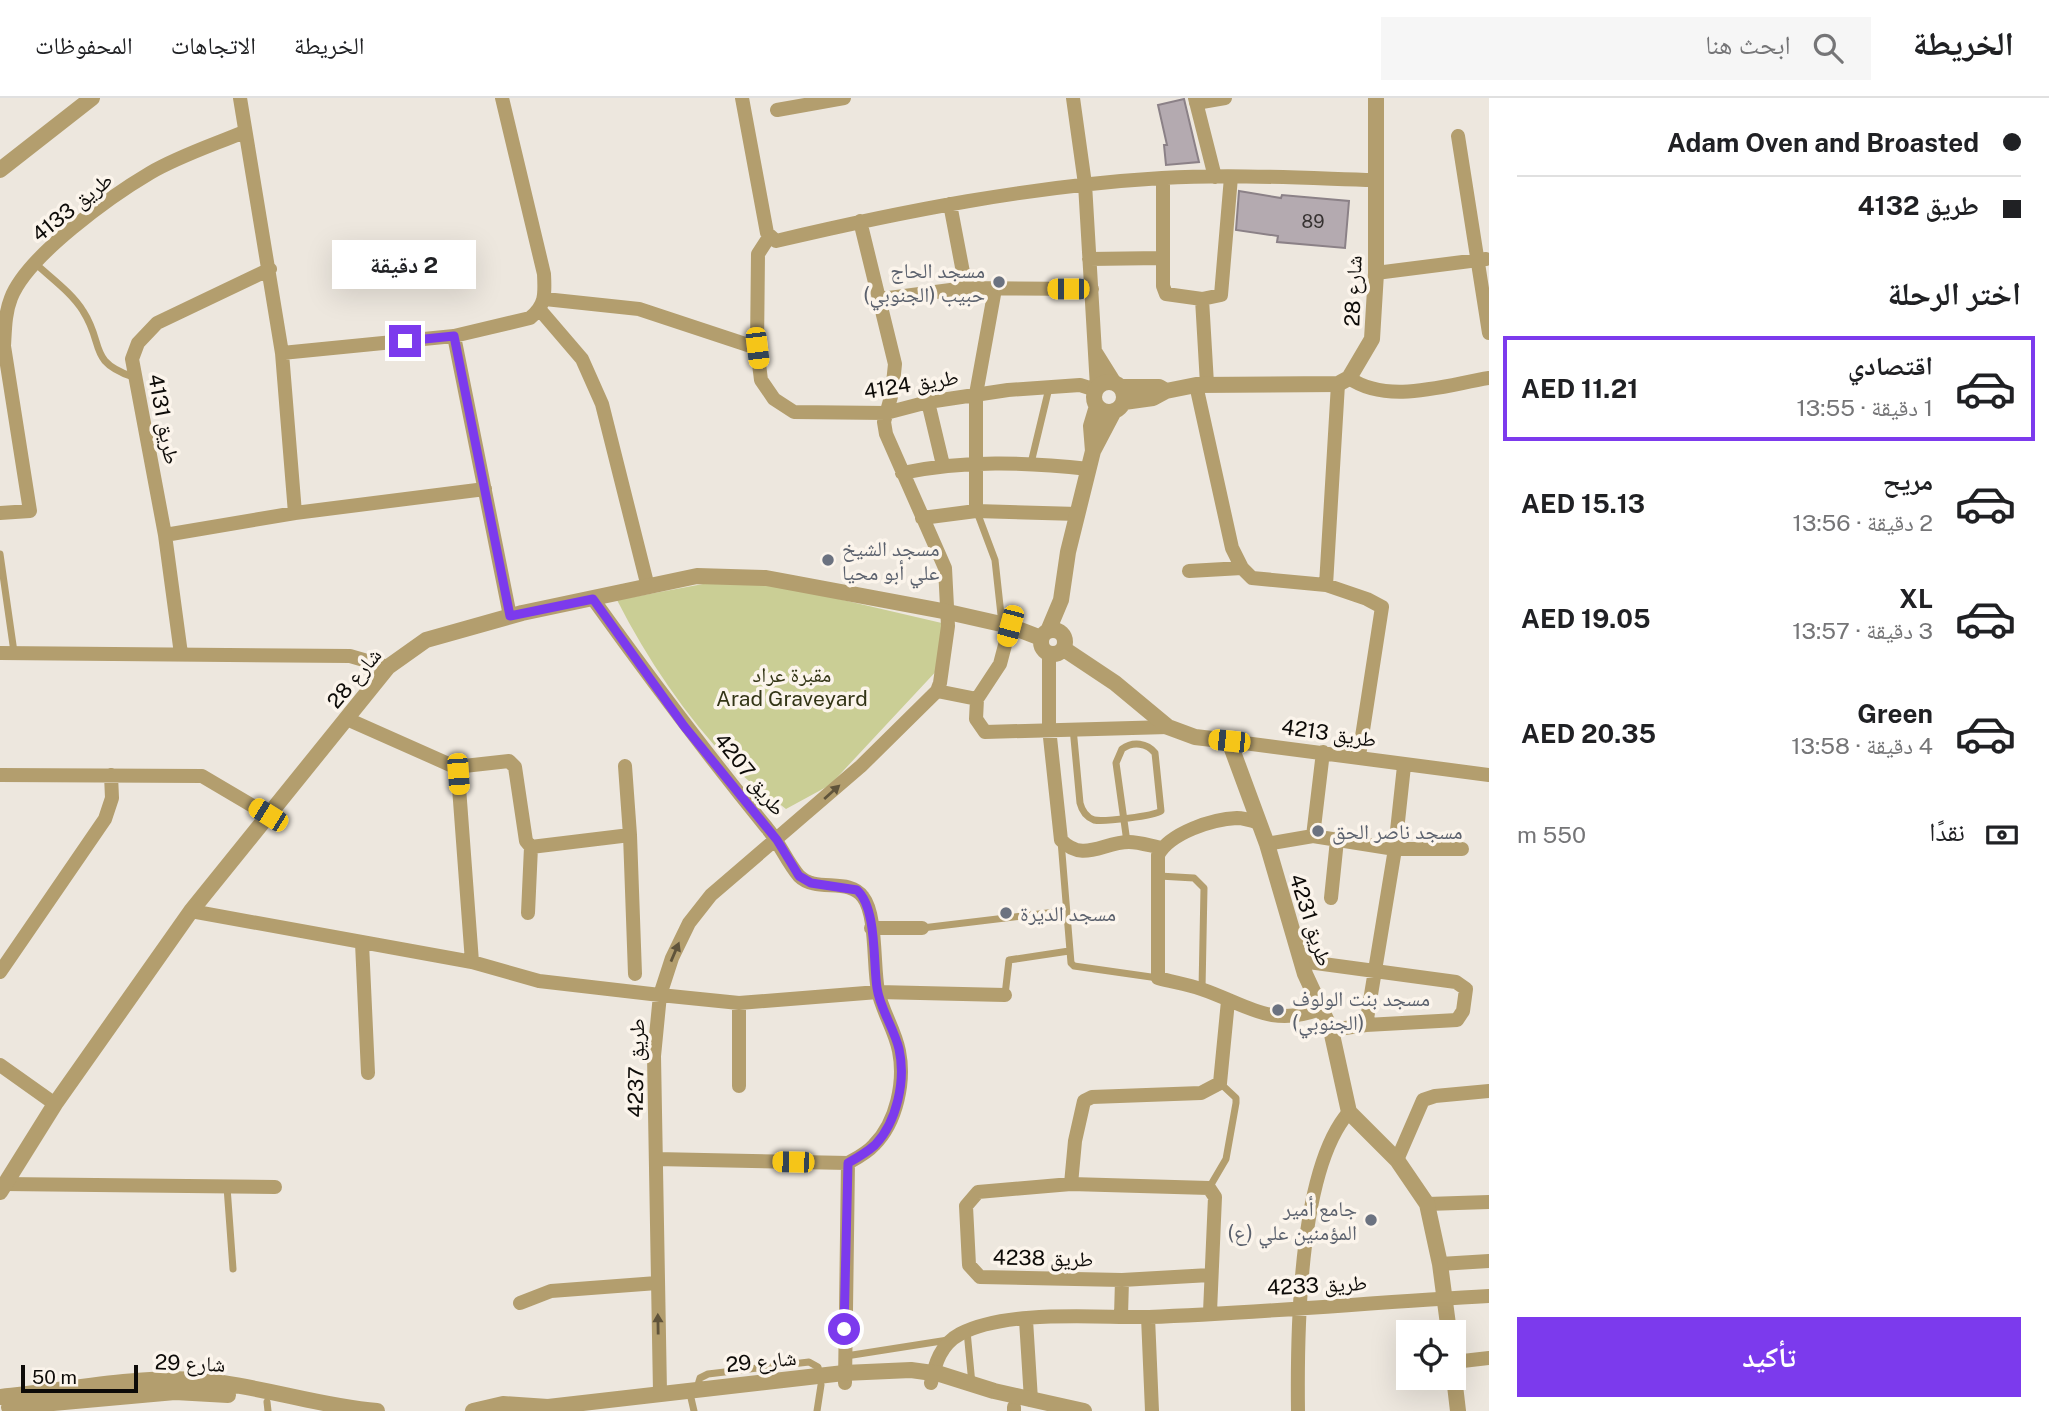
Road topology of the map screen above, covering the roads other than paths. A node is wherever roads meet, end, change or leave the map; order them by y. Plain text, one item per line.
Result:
1 (92, 98) edge
2 (240, 98) edge
3 (502, 98) edge
4 (742, 98) edge
5 (844, 98) edge
6 (1073, 98) edge
7 (1225, 98) edge
8 (1376, 98) edge
9 (824, 100) edge
10 (1196, 100) edge
11 (777, 110) dead end
12 (244, 132) junction
13 (1458, 136) dead end
14 (0, 170) edge
15 (1215, 177) junction
16 (1231, 177) junction
17 (1163, 178) junction
18 (1374, 180) junction
19 (1085, 184) junction
20 (950, 204) junction
21 (860, 221) junction
22 (772, 239) junction
23 (1162, 258) junction
24 (1089, 259) junction
25 (1484, 260) edge
26 (36, 264) junction
27 (270, 269) junction
28 (1376, 273) junction
29 (966, 288) junction
30 (995, 289) junction
31 (1092, 289) junction
32 (881, 299) junction
33 (1202, 299) junction
34 (542, 304) junction
35 (1489, 332) edge
36 (454, 336) junction
37 (757, 348) junction
38 (1095, 351) junction
39 (282, 353) junction
40 (133, 377) junction
41 (1489, 379) edge
42 (1344, 381) junction
43 (1201, 384) junction
44 (1049, 387) junction
45 (976, 394) junction
46 (1096, 396) junction
47 (1118, 396) junction
48 (928, 402) junction
49 (886, 413) junction
50 (1093, 452) junction
51 (975, 463) junction
52 (1031, 463) junction
53 (943, 465) junction
54 (1089, 469) junction
55 (902, 473) junction
56 (485, 489) junction
57 (976, 511) junction
58 (0, 513) edge
59 (295, 513) junction
60 (1078, 514) junction
61 (922, 518) junction
62 (165, 536) junction
63 (0, 554) edge
64 (1189, 571) dead end
65 (1247, 573) junction
66 (1326, 585) junction
67 (648, 587) junction
68 (593, 599) junction
69 (948, 612) junction
70 (510, 616) junction
71 (1006, 625) junction
72 (1053, 641) junction
73 (7, 653) edge
74 (181, 654) junction
75 (388, 667) junction
76 (937, 691) junction
77 (977, 699) junction
78 (347, 719) junction
79 (1168, 727) junction
80 (1073, 728) junction
81 (1121, 728) junction
82 (1049, 729) junction
83 (1229, 741) junction
84 (1122, 749) junction
85 (1323, 752) junction
86 (1359, 756) junction
87 (455, 766) junction
88 (625, 766) dead end
89 (1404, 766) junction
90 (0, 775) edge
91 (111, 775) junction
92 (1489, 775) edge
93 (268, 815) junction
94 (1125, 817) junction
95 (1259, 823) junction
96 (630, 835) junction
97 (1312, 836) junction
98 (777, 840) junction
99 (1061, 840) junction
100 (1337, 840) junction
101 (1128, 842) junction
102 (1267, 844) junction
103 (531, 847) junction
104 (1162, 848) junction
105 (1395, 849) junction
106 (1462, 849) dead end
107 (1159, 876) junction
108 (1331, 898) dead end
109 (191, 911) junction
110 (1064, 911) junction
111 (528, 913) dead end
112 (871, 928) junction
113 (922, 928) joint
114 (362, 943) junction
115 (1069, 951) junction
116 (1301, 961) junction
117 (472, 962) junction
118 (1373, 970) junction
119 (0, 972) edge
120 (635, 974) dead end
121 (1158, 978) junction
122 (1202, 989) junction
123 (878, 992) junction
124 (660, 995) junction
125 (1005, 995) joint
126 (1227, 1001) junction
127 (739, 1003) junction
128 (1320, 1009) junction
129 (1366, 1025) junction
130 (1331, 1030) junction
131 (0, 1065) edge
132 (368, 1073) dead end
133 (1220, 1083) junction
134 (740, 1086) dead end
135 (1489, 1091) edge
136 (55, 1104) junction
137 (1349, 1112) junction
138 (656, 1158) junction
139 (1397, 1160) junction
140 (848, 1163) junction
141 (1071, 1184) junction
142 (227, 1187) junction
143 (275, 1187) dead end
144 (2, 1188) edge
145 (1209, 1188) junction
146 (1489, 1202) edge
147 (1427, 1204) junction
148 (1489, 1261) edge
149 (1440, 1264) junction
150 (233, 1269) dead end
151 (1210, 1275) junction
152 (1122, 1280) junction
153 (657, 1283) junction
154 (1489, 1296) edge
155 (1445, 1298) junction
156 (520, 1303) dead end
157 (1297, 1308) junction
158 (1210, 1311) junction
159 (1121, 1315) junction
160 (1148, 1317) junction
161 (1026, 1320) junction
162 (1448, 1320) edge
163 (967, 1331) junction
164 (952, 1339) junction
165 (844, 1356) junction
166 (1489, 1358) edge
167 (1466, 1361) edge
168 (845, 1378) junction
169 (932, 1378) junction
170 (820, 1381) junction
171 (972, 1385) junction
172 (1456, 1390) edge
173 (0, 1397) edge
174 (660, 1397) junction
175 (694, 1399) edge
176 (119, 1403) edge
177 (1034, 1406) edge
178 (268, 1407) edge
179 (0, 1408) edge
180 (495, 1408) edge
181 (519, 1408) edge
182 (1014, 1409) edge
183 (313, 1411) edge
184 (377, 1411) edge
185 (473, 1411) edge
186 (589, 1411) edge
187 (817, 1411) edge
188 (1084, 1411) edge
189 (1152, 1411) edge
190 (1298, 1411) edge
191 (1458, 1411) edge

1 - 14 street
2 - 12 street
3 - 34 street
4 - 22 street
5 - 9 street
6 - 19 street
7 - 10 street
8 - 18 street, شارع 28
9 - 11 street
10 - 15 street
12 - 26 street, طريق 4133
12 - 27 street
13 - 25 street
15 - 16 street
15 - 17 street
16 - 18 street
16 - 33 street
17 - 19 street
17 - 23 street
18 - 28 street, شارع 28
19 - 20 street
19 - 24 street
20 - 21 street
20 - 29 street
21 - 22 street
21 - 32 street
22 - 37 street, طريق 4124
23 - 24 street
23 - 33 street
24 - 31 street
25 - 28 street
25 - 35 street
26 - 40 lane
26 - 58 street, طريق 4133
27 - 39 street
27 - 40 street, طريق 4131
28 - 42 street, شارع 28
29 - 30 street
29 - 32 street
30 - 31 street
30 - 45 street, طريق 4124
31 - 38 street
32 - 49 street
33 - 43 street
34 - 36 street
34 - 37 street
34 - 67 street
36 - 39 street
36 - 56 street
37 - 49 street, طريق 4124
38 - 46 street
38 - 47 street
39 - 59 street
40 - 62 street, طريق 4131
41 - 42 street
42 - 43 street
42 - 66 street
43 - 47 street
43 - 65 street
44 - 45 street, طريق 4124
44 - 46 street, طريق 4124
44 - 52 lane
45 - 48 street, طريق 4124
45 - 51 street, طريق 4124
46 - 47 street
46 - 47 street
46 - 50 street
47 - 50 street
48 - 49 street, طريق 4124
48 - 53 street
49 - 55 street
50 - 54 street
51 - 52 street
51 - 53 street
51 - 57 street, طريق 4124
52 - 54 street
53 - 55 street
54 - 60 street
55 - 61 street
56 - 59 street
56 - 70 street
57 - 60 street
57 - 61 street
57 - 71 lane
59 - 62 street
60 - 72 street
61 - 69 street
62 - 74 street, طريق 4131
63 - 73 lane
64 - 65 street
65 - 66 street
66 - 86 street
67 - 68 street, شارع 28
67 - 69 street, شارع 28
68 - 70 street, شارع 28
68 - 98 street, طريق 4207
69 - 71 street, شارع 28
69 - 76 street
70 - 75 street, شارع 28
71 - 72 street, شارع 28
71 - 77 street
72 - 79 street, طريق 4213
72 - 82 street
73 - 74 street
74 - 75 street
75 - 78 street, شارع 28
76 - 77 street
98 -> 76 street, طريق 4237
77 - 82 street
78 - 87 street
78 - 93 street, شارع 28
79 - 81 street
79 - 83 street, طريق 4213
80 - 81 street
80 - 82 street
80 - 94 lane
81 - 84 lane
82 - 99 street
83 - 85 street, طريق 4213
83 - 95 street, طريق 4231
84 - 94 lane
84 - 94 lane
85 - 86 street, طريق 4213
85 - 97 street
86 - 89 street, طريق 4213
87 - 103 street
87 - 117 street
88 - 96 street
89 - 92 street, طريق 4213
89 - 105 street
90 - 91 street
91 - 93 street
91 - 119 street
93 - 109 street, شارع 28
94 - 101 lane
95 - 102 street, طريق 4231
95 - 104 street
96 - 103 street
96 - 120 street
97 - 100 street
97 - 102 street
98 - 112 street, طريق 4207
124 -> 98 street, طريق 4237
99 - 101 street
99 - 110 lane
100 - 105 street
100 - 108 street
101 - 104 street
102 - 116 street, طريق 4231
103 - 111 street
104 - 107 street
105 - 106 street
105 - 118 street
107 - 121 street
107 - 122 lane
109 - 114 street
109 - 136 street, شارع 28
110 - 113 lane
110 - 115 lane
112 - 113 street
112 - 123 street, طريق 4207
114 - 117 street
114 - 132 street
115 - 121 lane
115 - 125 lane
116 - 118 street
116 - 128 street, طريق 4231
117 - 124 street
118 - 129 street
118 - 129 street
121 - 122 street
122 - 126 street
123 - 125 street
123 - 127 street
123 - 140 street, طريق 4207
124 - 127 street
124 - 138 street, طريق 4237
126 - 128 street
126 - 133 street
127 - 134 street
128 - 130 street, طريق 4231
129 - 130 street
130 - 137 street, طريق 4231
131 - 136 street
133 - 141 street
133 - 145 lane
135 - 139 street
136 - 144 street, شارع 28
137 - 139 street
137 - 157 street
138 - 140 street
138 - 153 street, طريق 4237
139 - 147 street
140 - 165 street
141 - 145 street, طريق 4238
141 - 152 street, طريق 4238
142 - 143 street
142 - 144 street
142 - 150 lane
145 - 151 street
146 - 147 street
147 - 149 street
148 - 149 street
149 - 155 street
151 - 152 street, طريق 4238
151 - 158 street
152 - 159 street
153 - 156 street
174 -> 153 street, طريق 4237
154 - 155 street, طريق 4233
155 - 157 street, طريق 4233
155 - 162 street
157 - 158 street, طريق 4233
157 - 190 street
158 - 160 street, طريق 4233
159 - 160 street, طريق 4233
159 - 161 street, طريق 4233
160 - 189 street
161 - 163 street, طريق 4233
161 - 177 street
163 - 164 street, طريق 4233
163 - 171 lane
164 - 165 lane
164 - 169 street
165 - 168 street
166 - 167 street
168 - 169 street, شارع 29
168 - 170 street, شارع 29
169 - 171 street, شارع 29
169 - 182 street, شارع 29
170 - 175 street, شارع 29
170 - 187 lane
171 - 177 street, شارع 29
172 - 191 street
173 - 184 street, شارع 29
174 - 175 street, شارع 29
174 - 181 street, شارع 29
174 - 186 street, شارع 29
176 - 178 street, شارع 29
176 - 179 street, شارع 29
177 - 182 street, شارع 29
177 - 188 street, شارع 29
178 - 183 street, شارع 29
180 - 181 street, شارع 29
180 - 185 street, شارع 29

